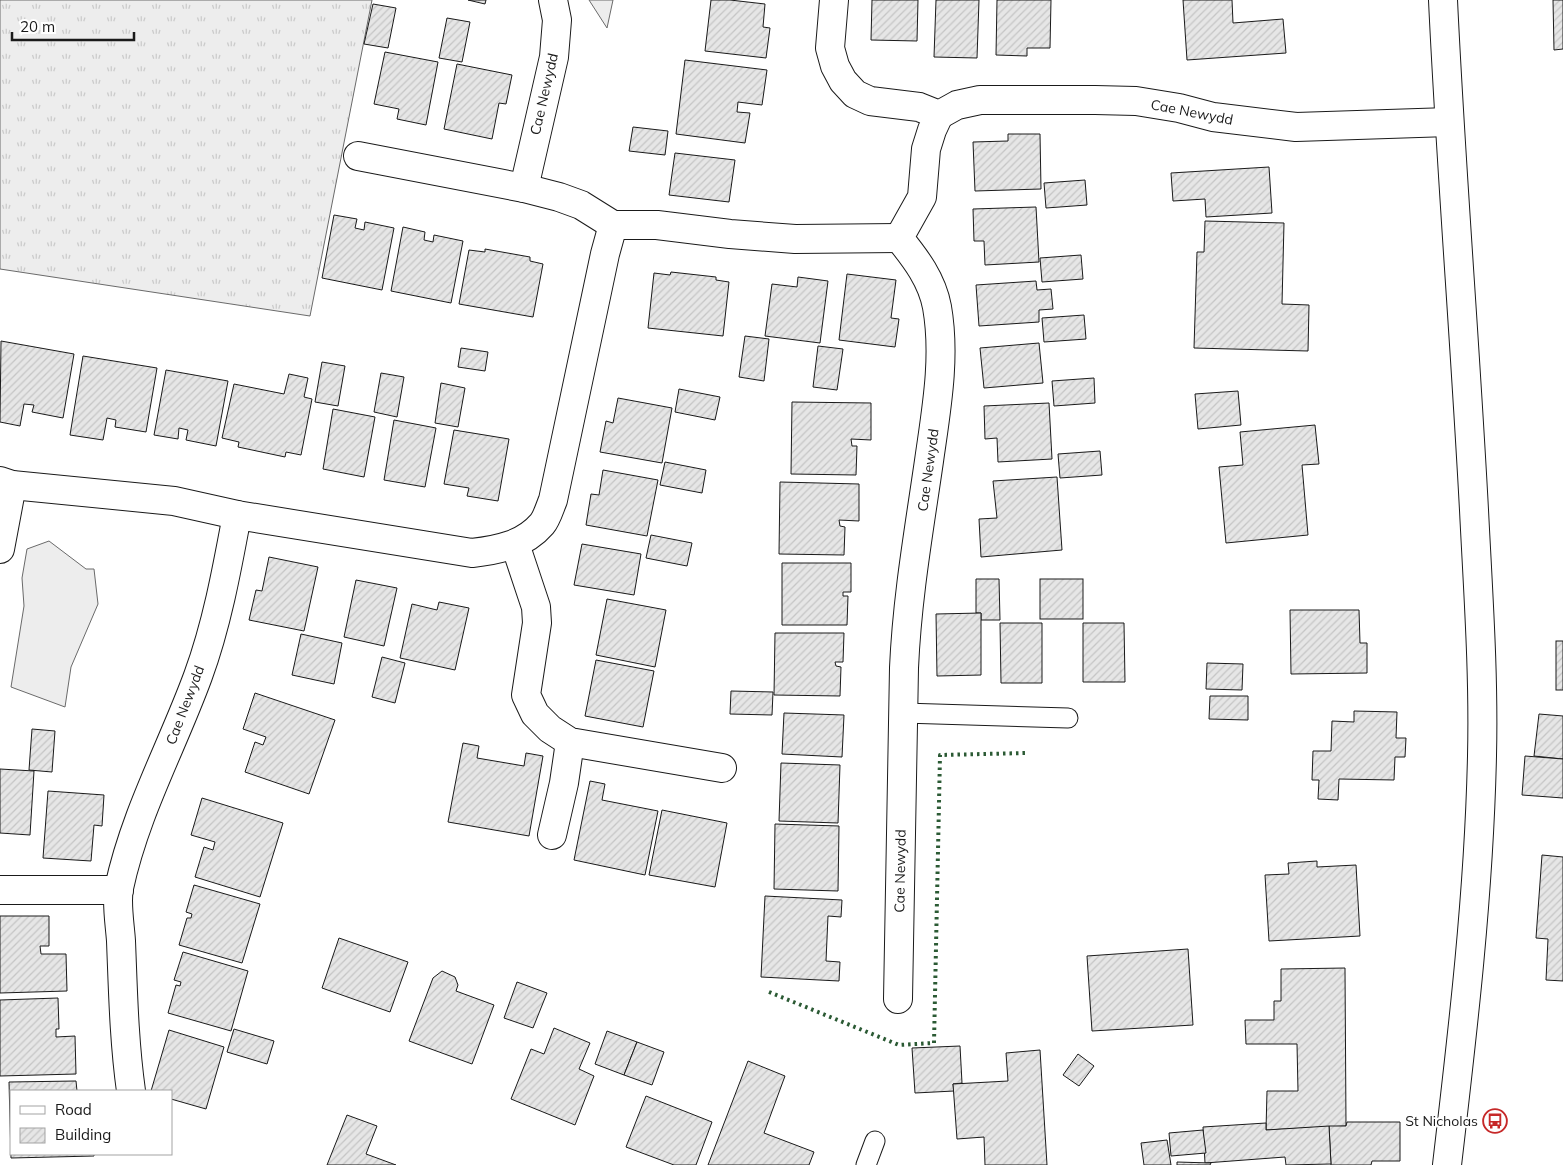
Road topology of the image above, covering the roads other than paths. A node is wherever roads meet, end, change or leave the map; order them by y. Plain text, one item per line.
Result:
1 (553, 0) edge
2 (834, 0) edge
3 (1443, 0) edge
4 (939, 115) junction
5 (1449, 122) junction
6 (358, 156) dead end
7 (524, 188) junction
8 (613, 225) junction
9 (899, 238) junction
10 (6, 483) edge
11 (237, 515) junction
12 (515, 544) junction
13 (0, 549) edge
14 (903, 713) junction
15 (1068, 718) dead end
16 (570, 742) junction
17 (722, 768) dead end
18 (552, 835) dead end
19 (0, 890) edge
20 (119, 890) junction
21 (898, 999) dead end
22 (131, 1090) edge
23 (875, 1141) dead end
24 (866, 1165) edge
25 (1447, 1165) edge

1 - 7 street, Cae Newydd
2 - 4 street
3 - 5 street
4 - 5 street, Cae Newydd
4 - 9 street
5 - 25 street
6 - 7 street
7 - 8 street
8 - 9 street
8 - 12 street
9 - 14 street, Cae Newydd
10 - 11 street
10 - 13 street
11 - 12 street
11 - 20 street, Cae Newydd
12 - 16 street
14 - 15 lane
14 - 21 street, Cae Newydd
16 - 17 street
16 - 18 street
19 - 20 street
20 - 22 street, Cae Newydd
23 - 24 lane

